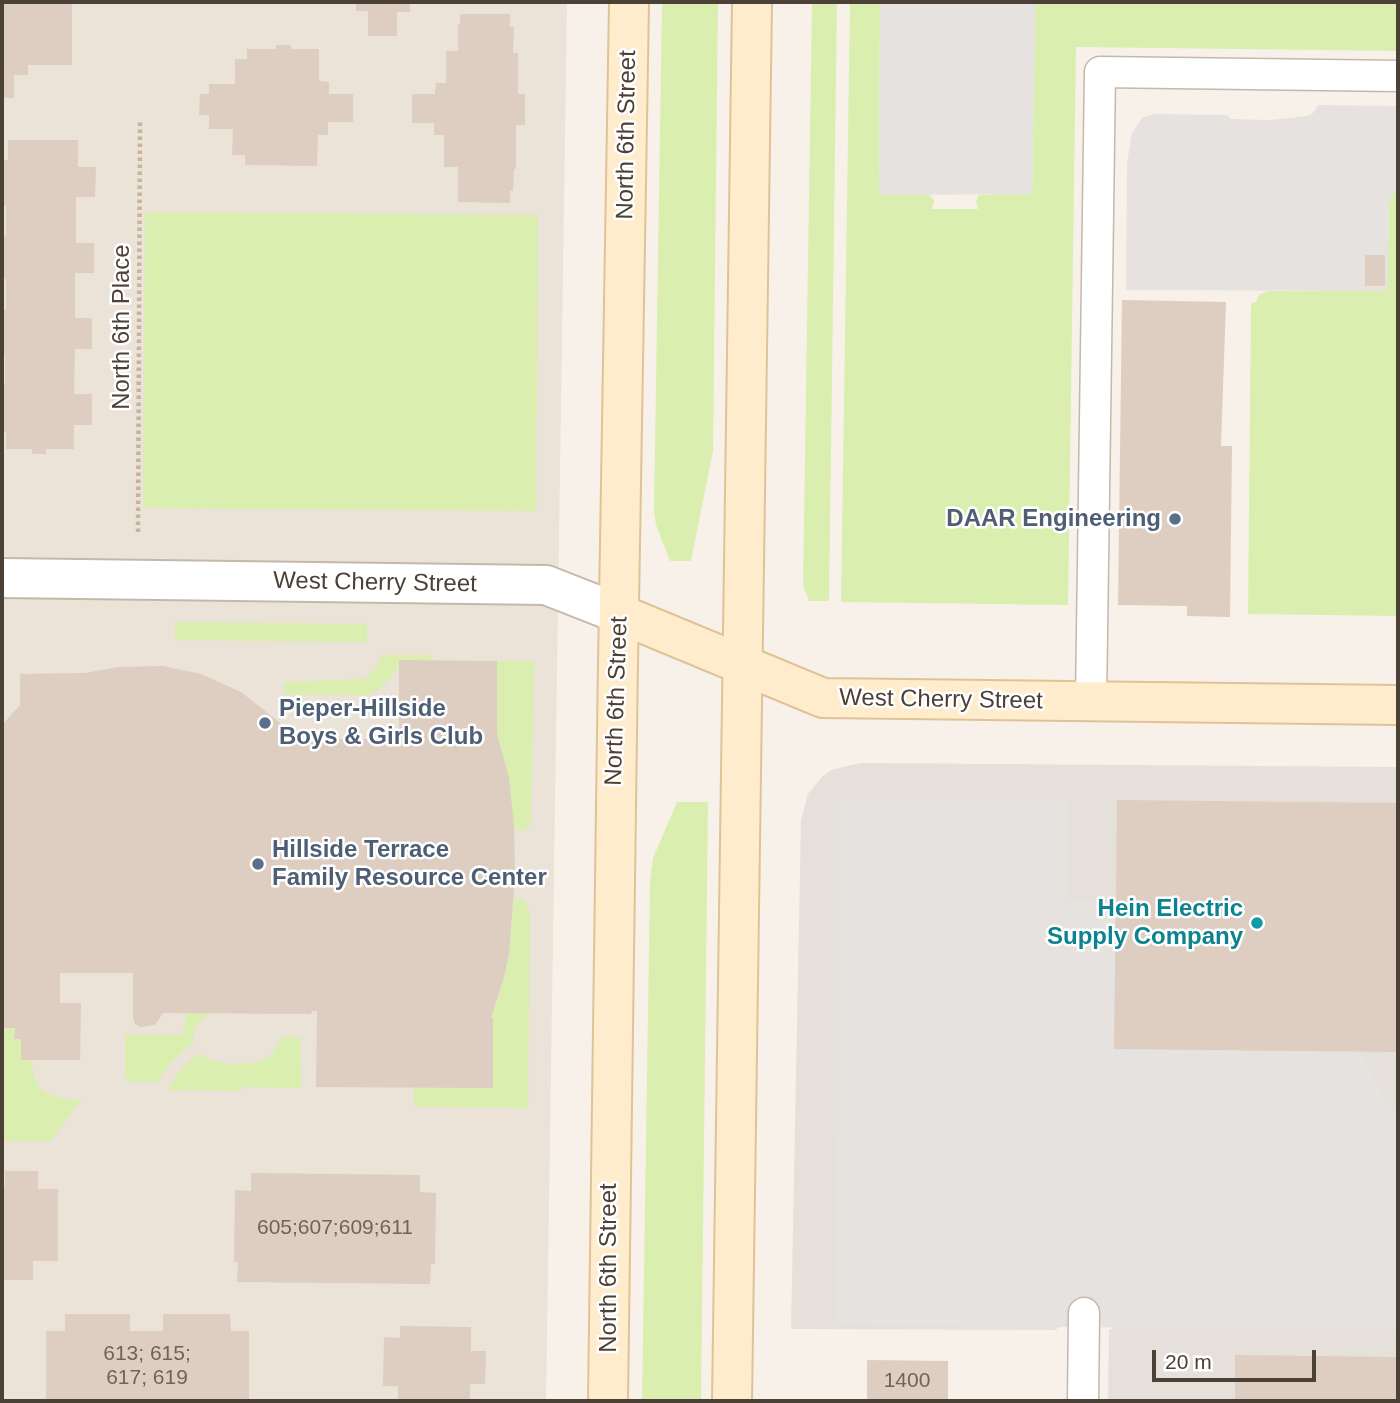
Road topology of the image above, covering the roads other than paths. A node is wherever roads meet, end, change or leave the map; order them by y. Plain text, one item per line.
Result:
1 (629, 2) edge
2 (752, 2) edge
3 (1398, 76) edge
4 (2, 578) edge
5 (620, 614) junction
6 (743, 664) junction
7 (1091, 702) junction
8 (1398, 705) edge
9 (1084, 1313) dead end
10 (608, 1401) edge
11 (732, 1401) edge
12 (1083, 1401) edge

1 - 5 main road, North 6th Street
2 - 6 main road
3 - 7 lane
4 - 5 street, West Cherry Street
5 - 6 main road, West Cherry Street
5 - 10 main road, North 6th Street
6 - 7 main road, West Cherry Street
6 - 11 main road
7 - 8 main road, West Cherry Street
9 - 12 lane

